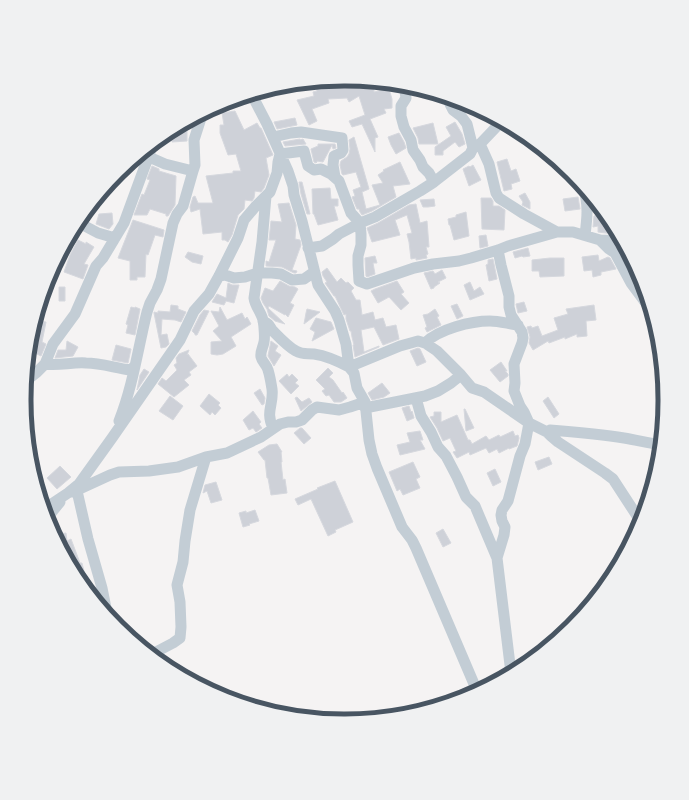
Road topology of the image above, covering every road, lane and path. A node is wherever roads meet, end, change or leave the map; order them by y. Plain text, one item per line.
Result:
1 (405, 93) edge
2 (255, 100) edge
3 (451, 105) edge
4 (200, 123) edge
5 (496, 126) edge
6 (273, 137) junction
7 (477, 146) junction
8 (150, 154) edge
9 (280, 154) junction
10 (149, 158) junction
11 (193, 171) junction
12 (335, 178) junction
13 (434, 182) junction
14 (266, 196) junction
15 (586, 201) edge
16 (360, 223) junction
17 (84, 225) edge
18 (557, 232) junction
19 (585, 235) junction
20 (115, 238) junction
21 (600, 240) junction
22 (615, 241) edge
23 (308, 248) junction
24 (498, 250) junction
25 (314, 272) junction
26 (258, 273) junction
27 (219, 276) junction
28 (640, 296) edge
29 (263, 321) junction
30 (518, 325) junction
31 (425, 343) junction
32 (45, 364) junction
33 (135, 366) junction
34 (349, 367) junction
35 (461, 375) junction
36 (32, 376) edge
37 (416, 398) junction
38 (365, 405) junction
39 (529, 423) junction
40 (274, 428) junction
41 (547, 432) junction
42 (112, 438) junction
43 (655, 444) edge
44 (206, 457) junction
45 (72, 492) junction
46 (50, 506) edge
47 (52, 513) edge
48 (636, 515) edge
49 (498, 558) junction
50 (105, 602) edge
51 (157, 651) edge
52 (510, 666) edge
53 (474, 685) edge

1 - 13 street
2 - 6 street
3 - 7 street
4 - 11 street
5 - 7 street
6 - 9 street
6 - 12 street
7 - 13 street
7 - 18 street
8 - 10 street
9 - 12 street
9 - 14 street
9 - 23 street
10 - 11 street
10 - 20 street
11 - 33 street
12 - 16 street
13 - 16 street
14 - 26 street
14 - 27 street
15 - 19 street
16 - 23 street
16 - 24 street
17 - 20 street
18 - 19 street
18 - 24 street
19 - 21 street
20 - 32 street
21 - 22 street
21 - 28 street
23 - 25 street
24 - 30 street
25 - 26 street
25 - 34 street
26 - 27 street
26 - 29 street
27 - 42 street
29 - 34 street
29 - 40 street
30 - 31 street
30 - 39 street
31 - 34 street
31 - 35 street
32 - 33 street
32 - 36 street
33 - 42 street
34 - 38 street
35 - 37 street
35 - 39 street
37 - 38 street
37 - 49 street
38 - 40 street
38 - 53 street
39 - 41 street
39 - 49 street
40 - 44 street
41 - 43 street
41 - 48 street
42 - 45 street
44 - 45 street
44 - 51 street
45 - 46 street
45 - 47 street
45 - 50 street
49 - 52 street

